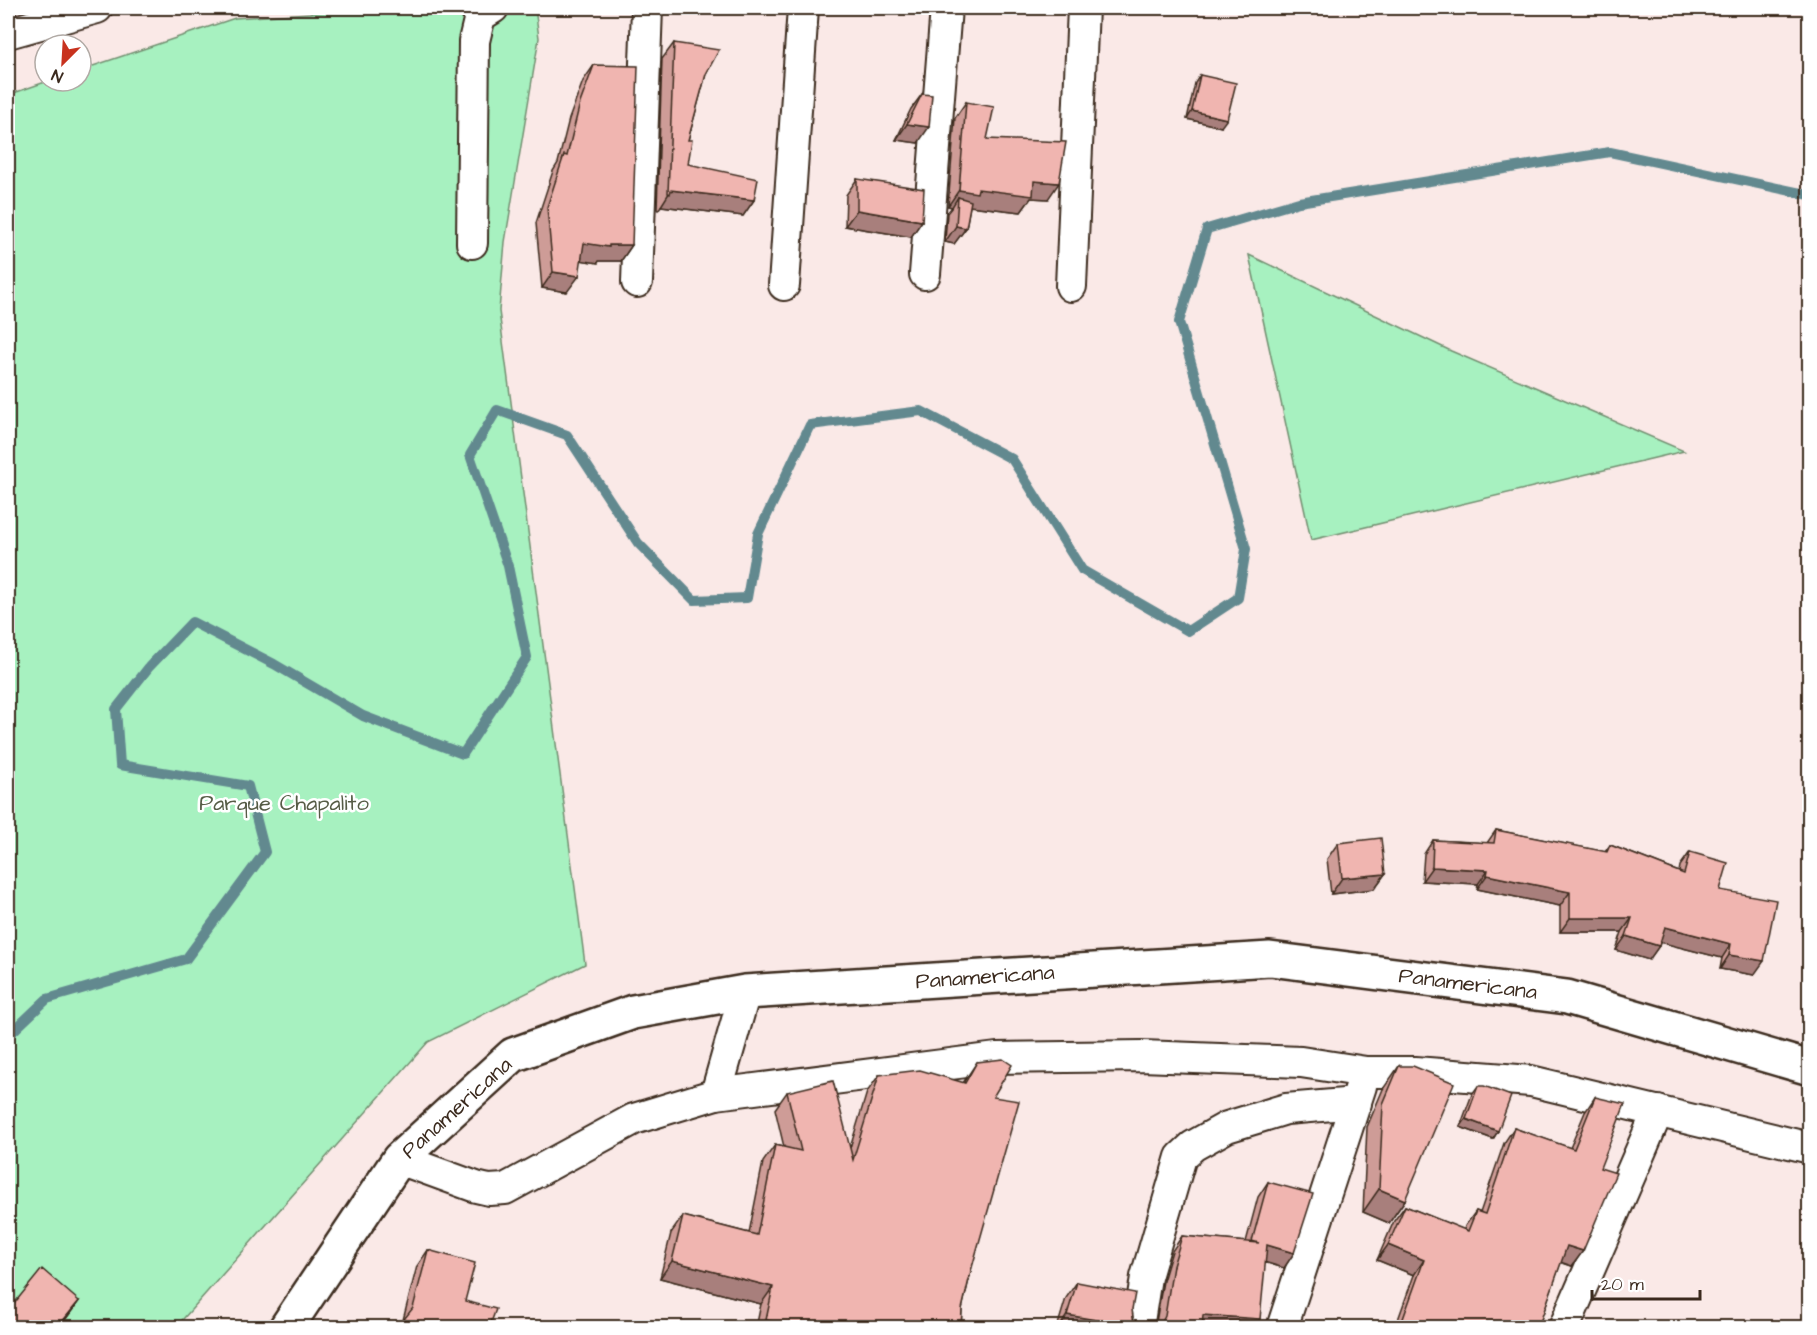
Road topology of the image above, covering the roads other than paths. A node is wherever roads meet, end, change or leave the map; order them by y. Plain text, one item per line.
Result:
1 (97, 8) edge
2 (493, 8) edge
3 (647, 8) edge
4 (804, 8) edge
5 (946, 8) edge
6 (1083, 8) edge
7 (8, 33) edge
8 (472, 243) dead end
9 (925, 274) dead end
10 (638, 282) dead end
11 (784, 285) dead end
12 (1071, 286) dead end
13 (745, 992) junction
14 (1809, 1068) edge
15 (1366, 1072) junction
16 (716, 1094) junction
17 (1356, 1103) junction
18 (1658, 1111) junction
19 (1809, 1148) edge
20 (399, 1159) junction
21 (286, 1328) edge
22 (1138, 1328) edge
23 (1282, 1328) edge
24 (1564, 1328) edge

1 - 7 street
2 - 8 street
3 - 10 street
4 - 11 street
5 - 9 street
6 - 12 street
13 - 14 main road, Panamericana
13 - 16 street
13 - 20 main road, Panamericana
15 - 16 street
15 - 17 street
15 - 18 street
16 - 20 street
17 - 22 street
17 - 23 street
18 - 19 street
18 - 24 street
20 - 21 main road, Panamericana

